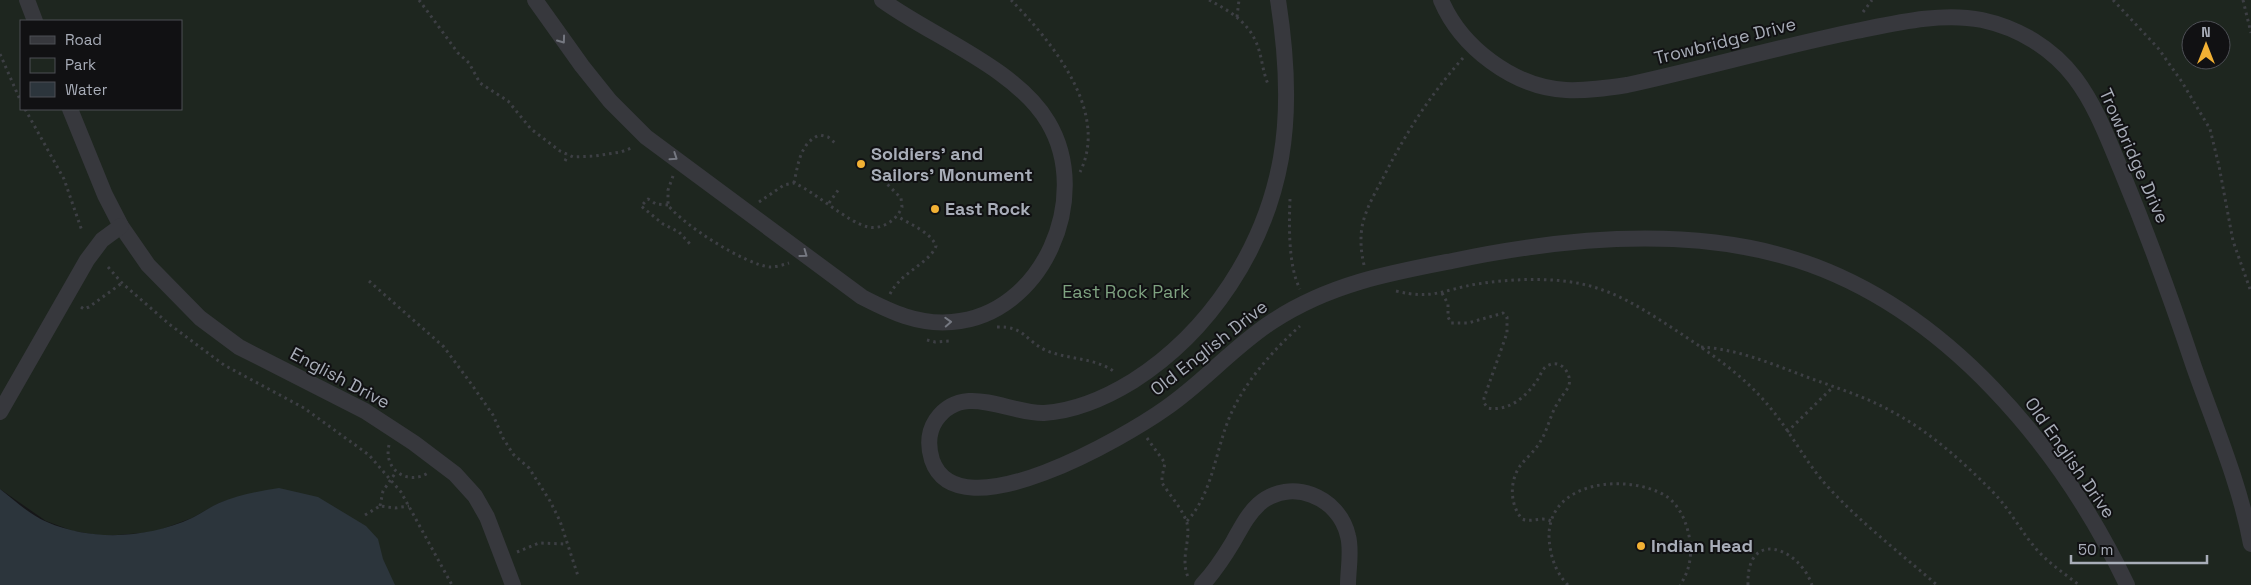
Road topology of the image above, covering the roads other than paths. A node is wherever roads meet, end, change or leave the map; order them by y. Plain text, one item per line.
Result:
1 (27, 0) edge
2 (535, 0) edge
3 (882, 0) edge
4 (1278, 0) edge
5 (1441, 0) edge
6 (35, 20) edge
7 (70, 110) edge
8 (121, 226) junction
9 (0, 412) edge
10 (2251, 544) edge
11 (1195, 582) edge
12 (513, 585) edge
13 (1348, 585) edge
14 (2127, 585) edge

1 - 6 street
2 -> 3 street
4 - 14 street, Old English Drive
5 - 10 street, Trowbridge Drive
7 - 8 street, English Drive
8 - 9 street
8 - 12 street, English Drive
11 - 13 street

